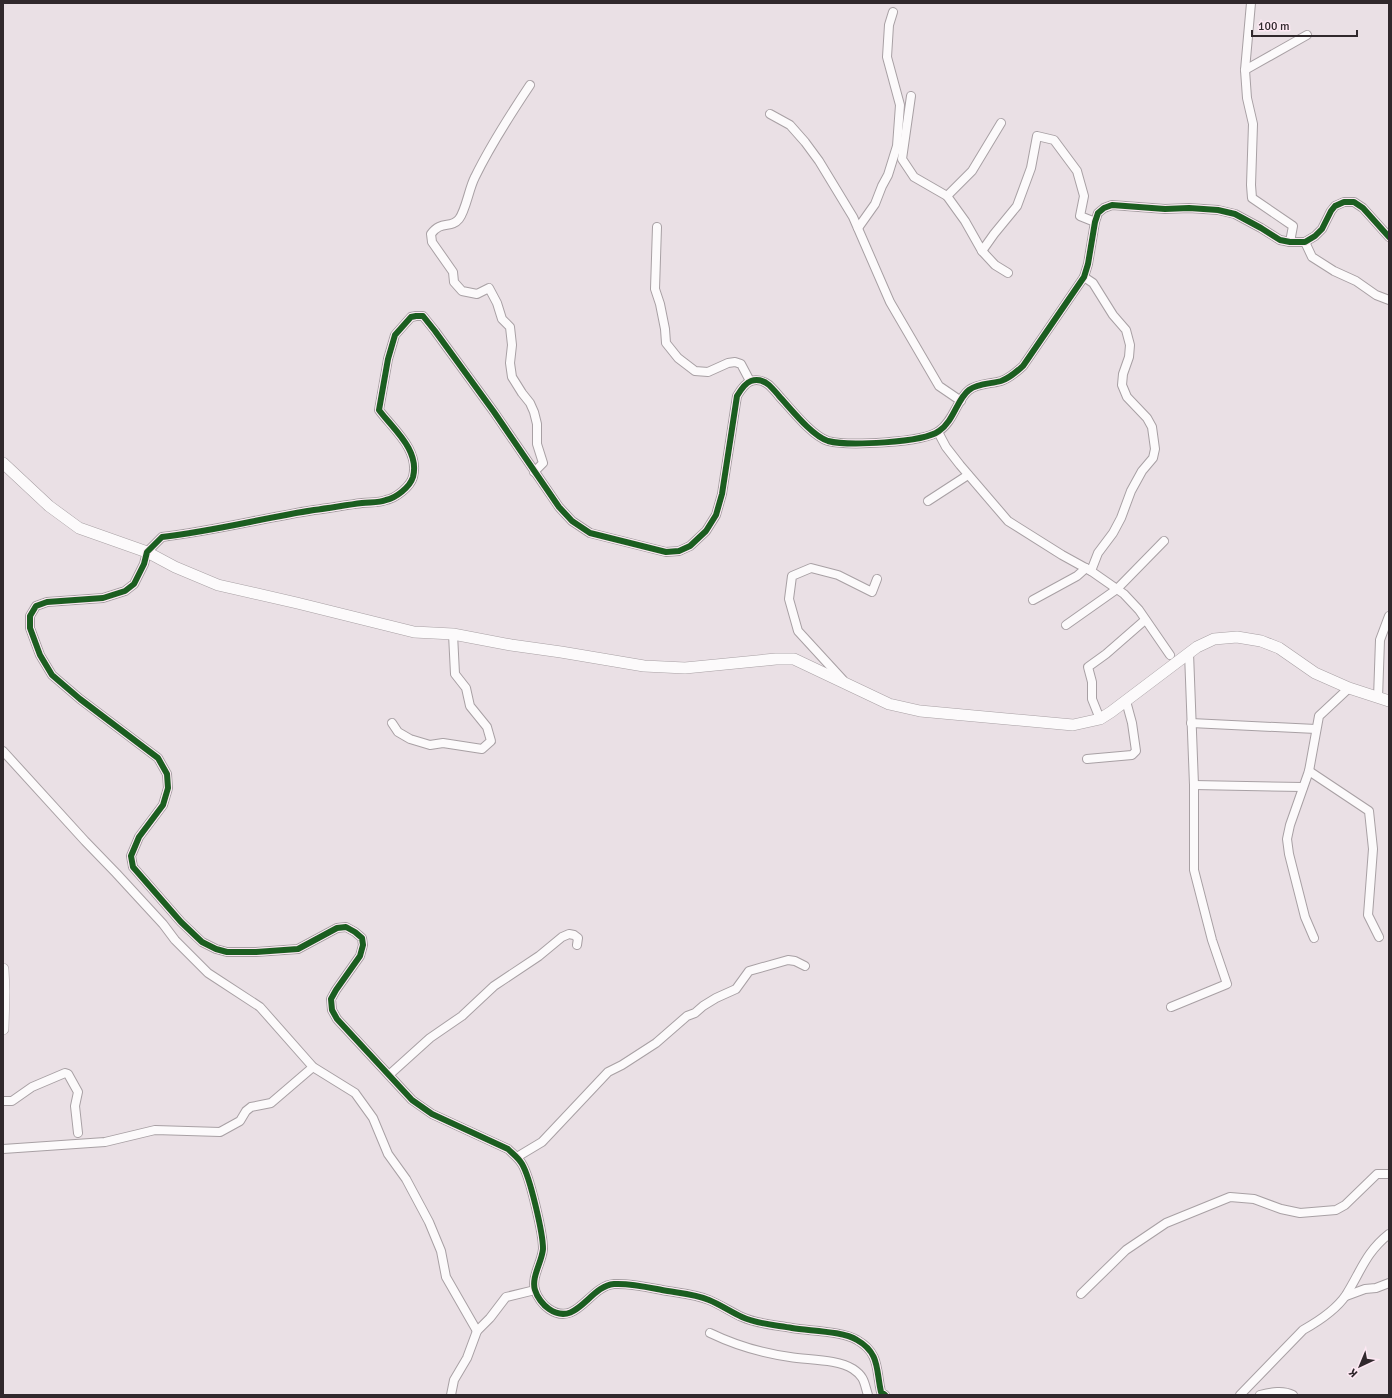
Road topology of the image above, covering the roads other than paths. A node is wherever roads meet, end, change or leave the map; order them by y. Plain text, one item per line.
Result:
1 (1251, 3) edge
2 (893, 12) dead end
3 (1307, 35) dead end
4 (1245, 70) junction
5 (530, 85) dead end
6 (911, 96) dead end
7 (770, 114) dead end
8 (1001, 123) dead end
9 (947, 196) junction
10 (1095, 222) junction
11 (658, 228) dead end
12 (858, 228) junction
13 (1389, 237) edge
14 (1290, 242) junction
15 (1305, 242) junction
16 (982, 251) junction
17 (1008, 273) dead end
18 (1084, 277) junction
19 (1389, 300) edge
20 (750, 381) junction
21 (961, 401) junction
22 (938, 432) junction
23 (3, 463) edge
24 (534, 472) junction
25 (968, 475) junction
26 (928, 501) dead end
27 (1164, 541) dead end
28 (147, 552) junction
29 (1088, 570) junction
30 (877, 579) dead end
31 (1117, 589) junction
32 (1033, 600) dead end
33 (1389, 616) edge
34 (1145, 620) junction
35 (1066, 625) dead end
36 (453, 634) junction
37 (1189, 653) junction
38 (1170, 655) dead end
39 (847, 685) junction
40 (1349, 688) junction
41 (1384, 699) edge
42 (1126, 701) junction
43 (1100, 719) junction
44 (392, 723) dead end
45 (1191, 723) junction
46 (1316, 729) junction
47 (3, 751) edge
48 (1087, 759) dead end
49 (1309, 770) junction
50 (1194, 785) junction
51 (1303, 787) junction
52 (1380, 937) dead end
53 (1314, 938) dead end
54 (577, 945) dead end
55 (805, 966) dead end
56 (3, 969) edge
57 (1170, 1007) dead end
58 (3, 1029) edge
59 (313, 1067) junction
60 (389, 1075) junction
61 (3, 1101) edge
62 (78, 1133) dead end
63 (3, 1149) edge
64 (517, 1157) junction
65 (1389, 1174) edge
66 (1389, 1234) edge
67 (1389, 1283) edge
68 (535, 1290) junction
69 (1081, 1294) dead end
70 (1346, 1296) junction
71 (477, 1331) junction
72 (710, 1333) dead end
73 (451, 1395) edge
74 (868, 1395) edge
75 (885, 1395) edge
76 (1240, 1395) edge
77 (1260, 1395) edge
78 (1293, 1395) edge

1 - 4 street
2 - 12 street
3 - 4 street
4 - 14 street
5 - 24 street
6 - 9 street
7 - 12 street
8 - 9 street
9 - 16 street
10 - 14 street
10 - 16 street
10 - 18 street
11 - 20 street
12 - 21 street
13 - 15 street
14 - 15 street
15 - 19 street
16 - 17 street
18 - 21 street
18 - 29 street
20 - 22 street
20 - 24 street
21 - 22 street
22 - 25 street
23 - 28 main road
24 - 28 street
25 - 26 street
25 - 29 street
27 - 31 street
28 - 36 main road
28 - 60 street
29 - 31 street
29 - 32 street
30 - 39 street
31 - 34 street
31 - 35 street
33 - 41 street
34 - 38 street
34 - 43 street
36 - 39 main road
36 - 44 street
37 - 40 main road
37 - 42 main road
37 - 45 street
39 - 43 main road
40 - 41 main road
40 - 46 street
42 - 43 main road
42 - 48 street
45 - 46 street
45 - 50 street
46 - 49 street
47 - 59 street
49 - 51 street
49 - 52 street
50 - 51 street
50 - 57 street
51 - 53 street
54 - 60 street
55 - 64 street
56 - 58 main road
59 - 63 street
59 - 71 street
60 - 64 street
61 - 62 street
64 - 68 street
65 - 69 street
66 - 70 street
67 - 70 street
68 - 71 street
68 - 75 street
70 - 76 street
71 - 73 street
72 - 74 street
77 - 78 street

